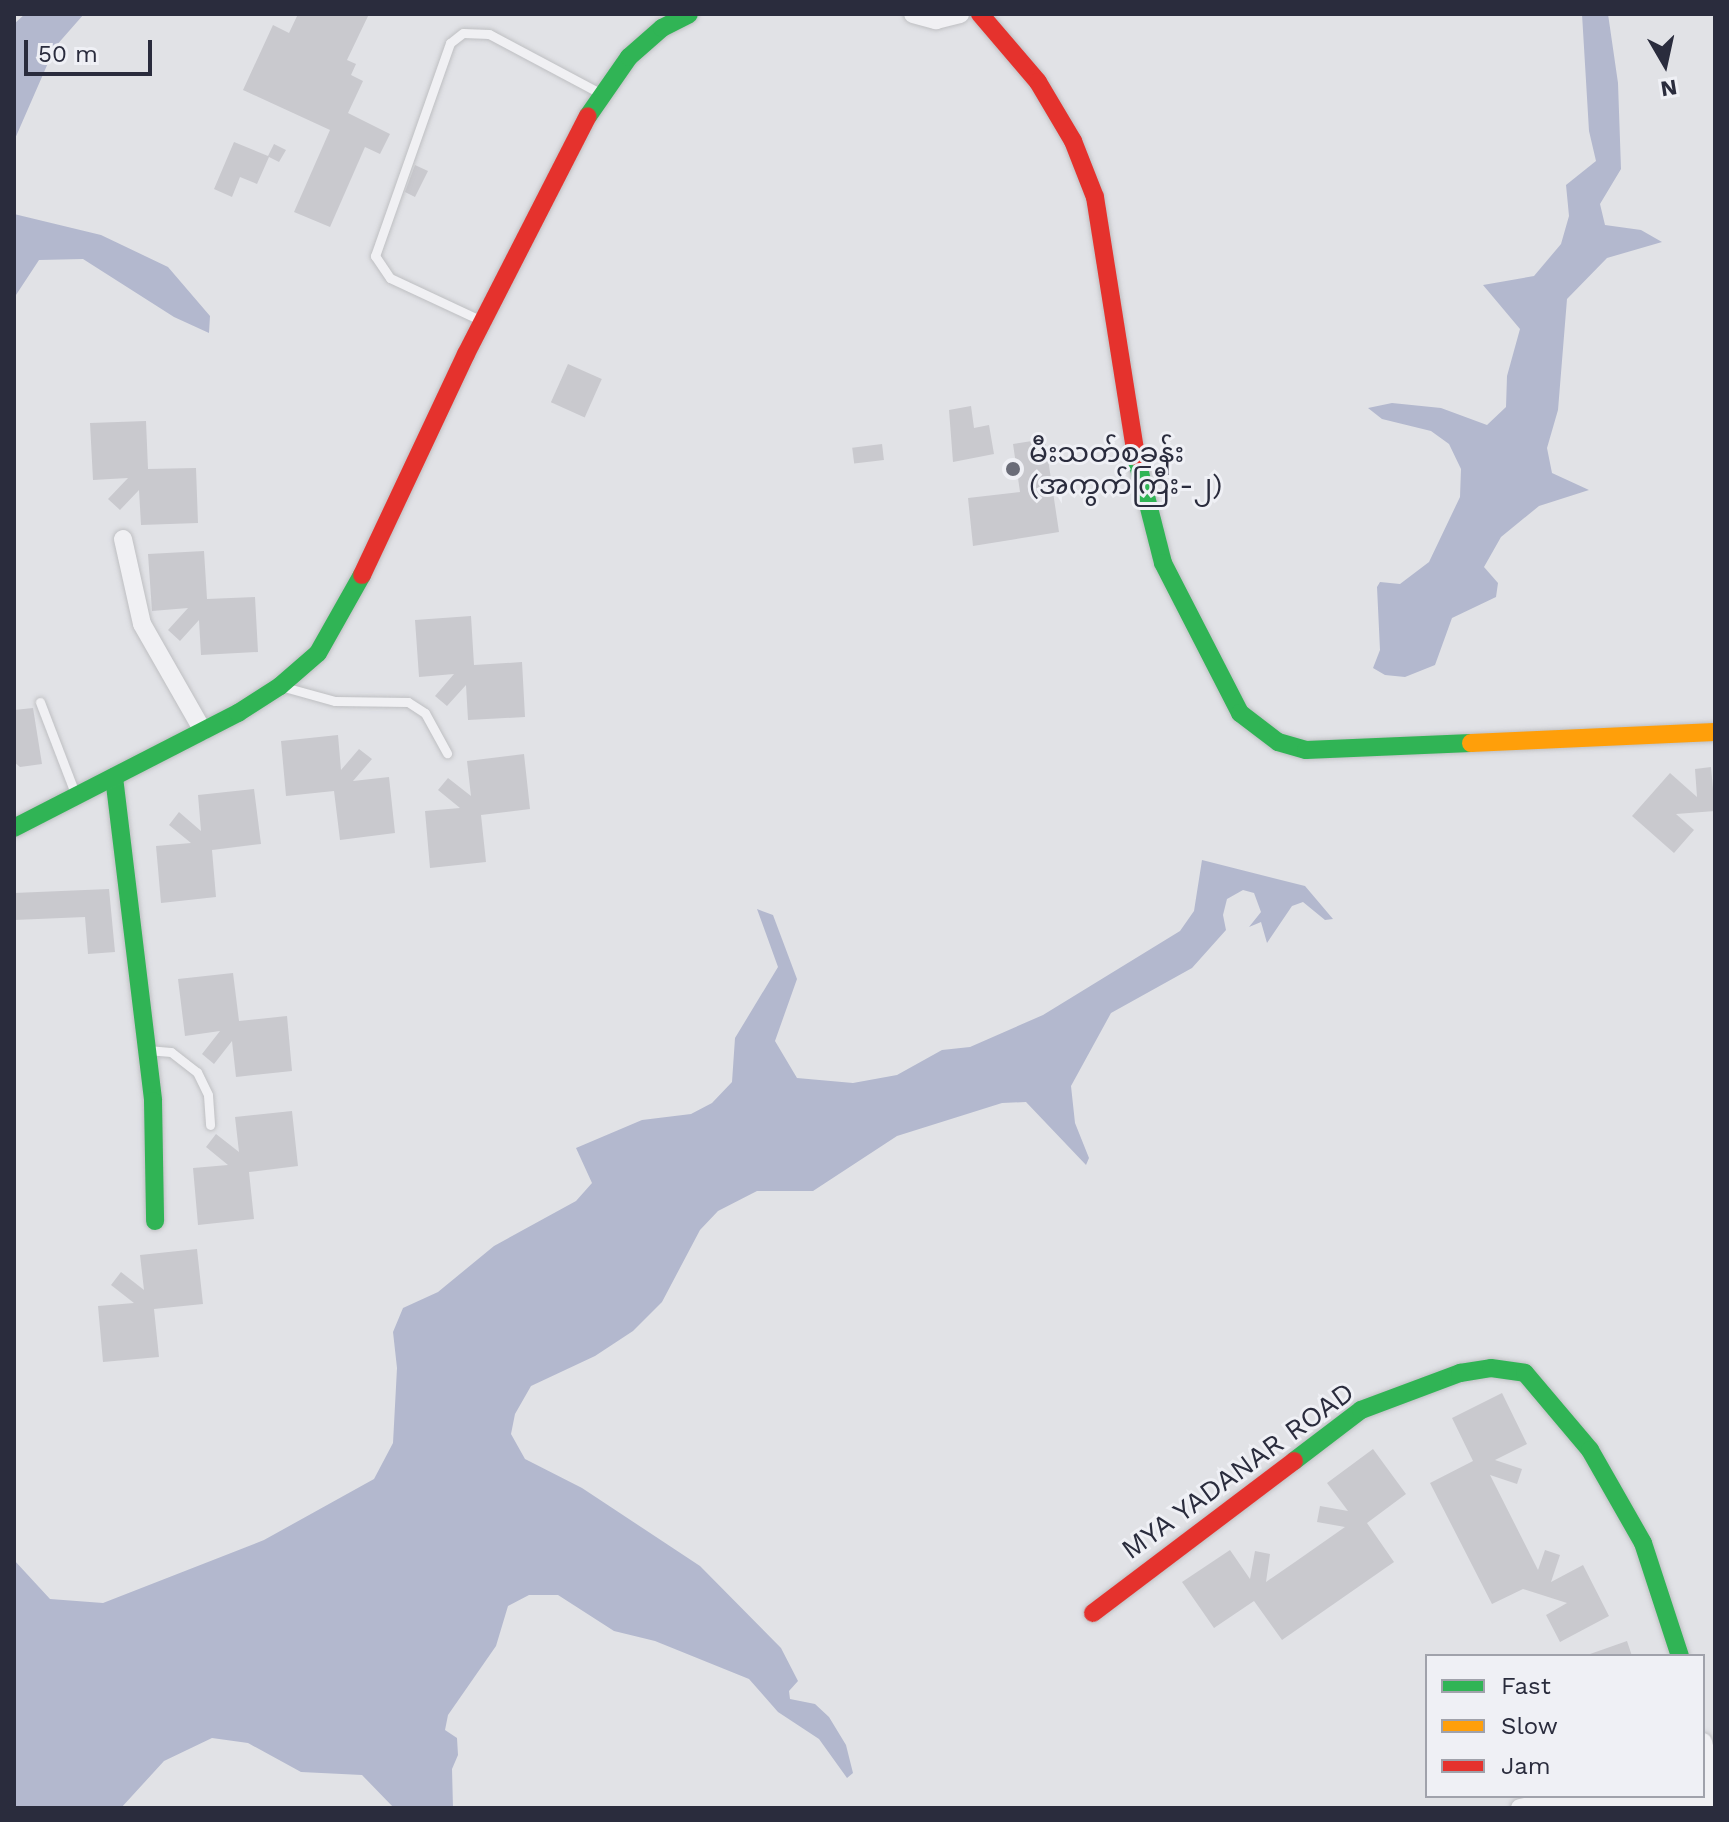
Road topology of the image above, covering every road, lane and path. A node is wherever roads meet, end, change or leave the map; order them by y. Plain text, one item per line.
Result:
1 (689, 14) edge
2 (913, 14) edge
3 (960, 14) edge
4 (980, 14) edge
5 (600, 93) junction
6 (483, 322) junction
7 (123, 539) dead end
8 (280, 686) junction
9 (40, 702) dead end
10 (203, 731) junction
11 (1715, 732) edge
12 (447, 753) dead end
13 (114, 777) junction
14 (76, 796) junction
15 (14, 828) edge
16 (147, 1050) junction
17 (210, 1125) dead end
18 (155, 1221) dead end
19 (1093, 1613) dead end
20 (1679, 1654) edge
21 (1705, 1750) edge
22 (1715, 1793) edge
23 (1715, 1799) edge
24 (1520, 1808) edge

1 - 5 street
2 - 3 street
4 - 11 street
5 - 6 street
5 - 6 lane
6 - 8 street
7 - 10 street
8 - 10 street
8 - 12 lane
9 - 14 lane
10 - 13 street
13 - 14 street
13 - 16 street
14 - 15 street
16 - 17 lane
16 - 18 street
19 - 20 street, MYA YADANAR ROAD
21 - 22 street
23 - 24 street

